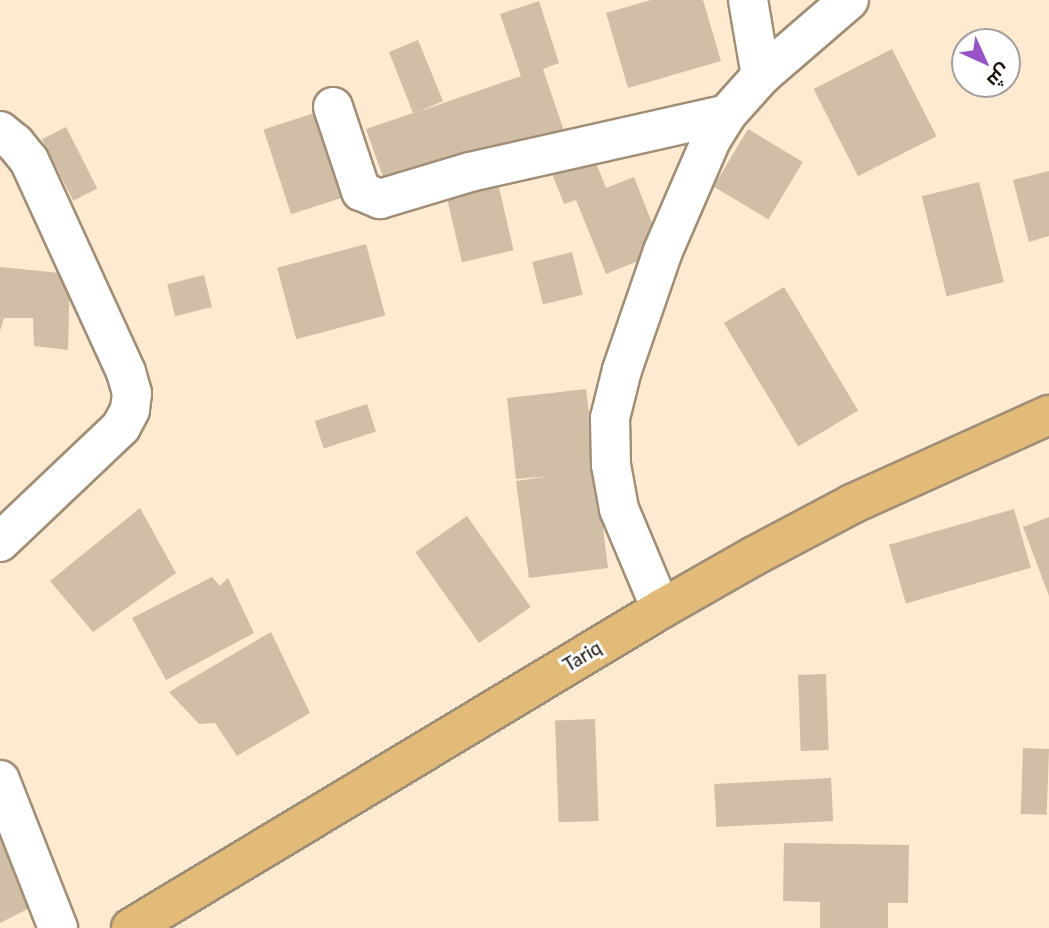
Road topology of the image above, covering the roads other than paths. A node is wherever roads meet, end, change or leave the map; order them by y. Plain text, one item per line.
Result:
1 (748, 0) edge
2 (849, 0) edge
3 (761, 76) junction
4 (333, 107) dead end
5 (727, 114) junction
6 (0, 131) edge
7 (1049, 415) edge
8 (0, 542) edge
9 (661, 609) junction
10 (0, 780) edge
11 (58, 928) edge
12 (131, 928) edge

1 - 3 street
2 - 3 street
3 - 5 street
4 - 5 street
5 - 9 street
6 - 8 street
7 - 9 main road, Tariq
9 - 12 main road, Tariq
10 - 11 street

